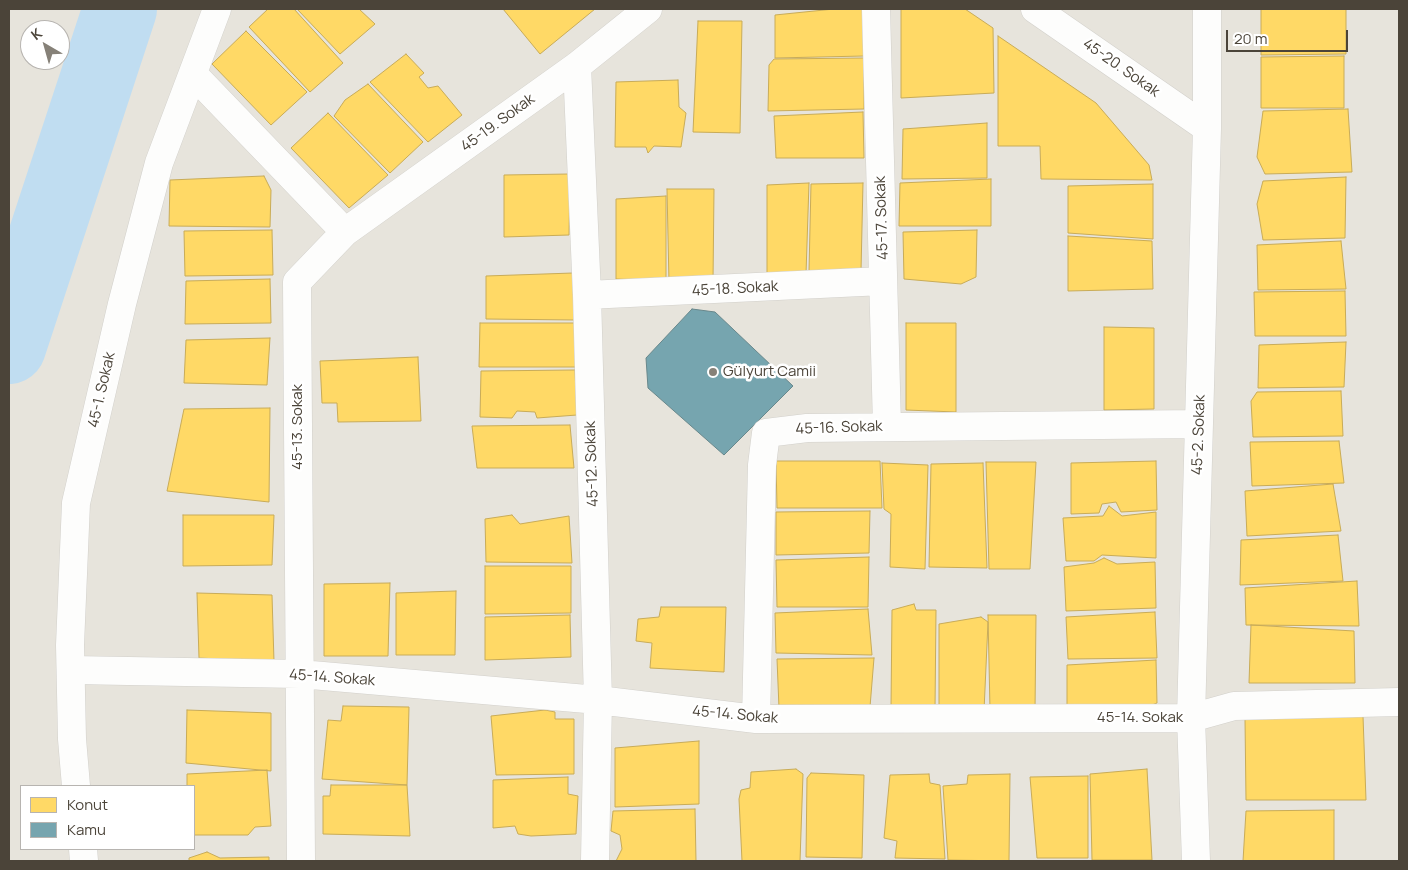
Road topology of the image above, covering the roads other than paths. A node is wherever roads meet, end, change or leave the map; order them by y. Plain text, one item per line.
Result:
1 (217, 9) edge
2 (648, 9) edge
3 (876, 9) edge
4 (1034, 9) edge
5 (1207, 9) edge
6 (577, 66) junction
7 (193, 74) junction
8 (1207, 128) junction
9 (345, 232) junction
10 (883, 281) junction
11 (587, 296) junction
12 (1199, 424) junction
13 (887, 426) junction
14 (71, 670) junction
15 (300, 674) junction
16 (598, 700) junction
17 (1399, 702) edge
18 (1191, 718) junction
19 (756, 719) junction
20 (76, 785) edge
21 (301, 861) edge
22 (595, 861) edge
23 (1196, 861) edge

1 - 7 street, 45-1. Sokak
2 - 6 street, 45-19. Sokak
3 - 10 street, 45-17. Sokak
4 - 8 street, 45-20. Sokak
5 - 8 street, 45-2. Sokak
6 - 9 street, 45-19. Sokak
6 - 11 street, 45-12. Sokak
7 - 9 street
7 - 14 street, 45-1. Sokak
8 - 12 street, 45-2. Sokak
9 - 15 street, 45-13. Sokak
10 - 11 street, 45-18. Sokak
10 - 13 street, 45-17. Sokak
11 - 16 street, 45-12. Sokak
12 - 13 street, 45-16. Sokak
12 - 18 street, 45-2. Sokak
13 - 19 street, 45-16. Sokak
14 - 15 street, 45-14. Sokak
14 - 20 street, 45-1. Sokak
15 - 16 street, 45-14. Sokak
15 - 21 street, 45-13. Sokak
16 - 19 street, 45-14. Sokak
16 - 22 street, 45-12. Sokak
17 - 18 street, 45-14. Sokak
18 - 19 street, 45-14. Sokak
18 - 23 street, 45-2. Sokak

